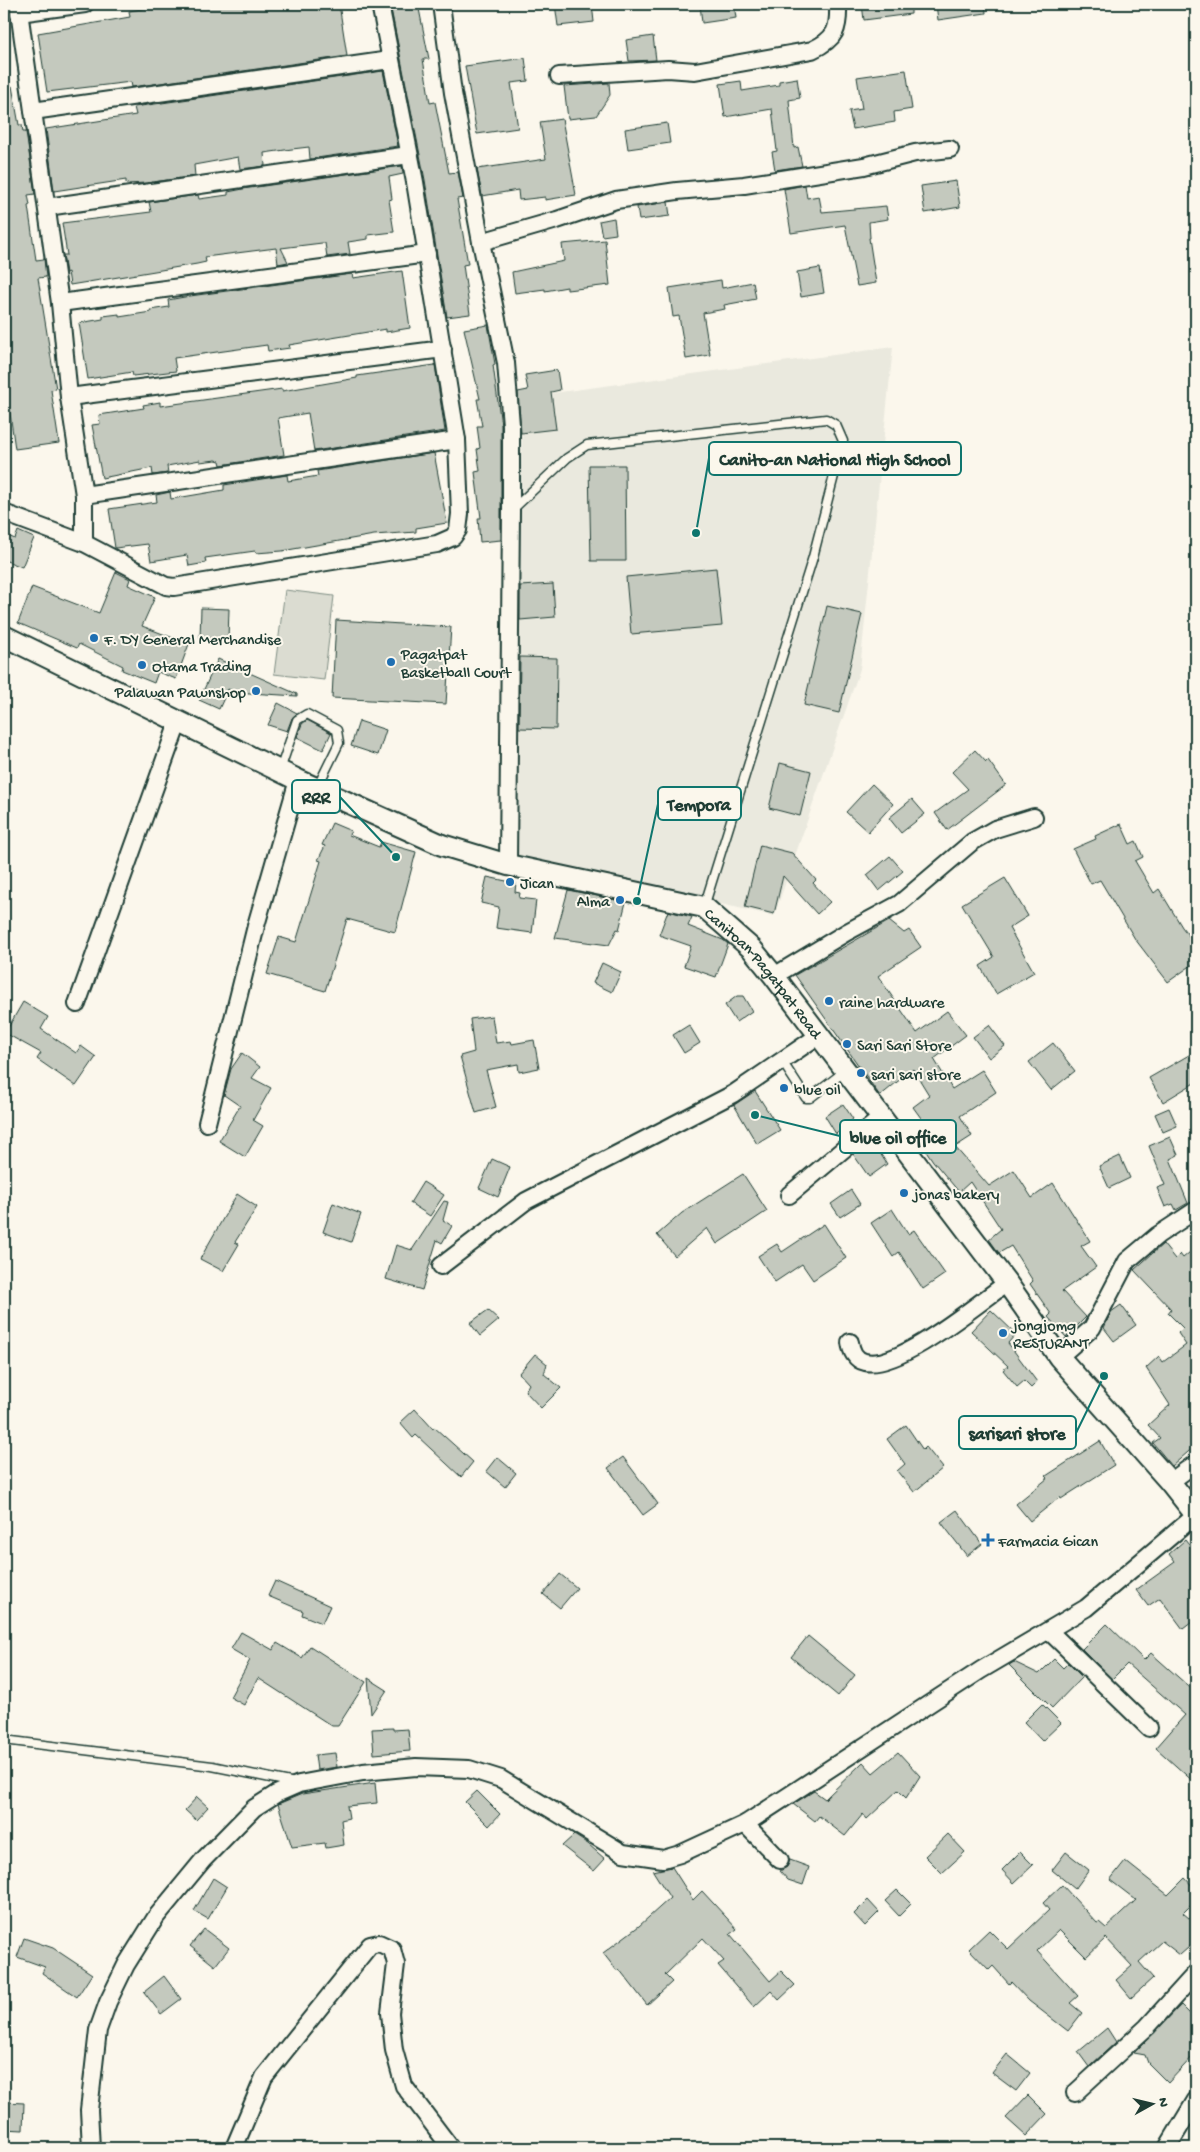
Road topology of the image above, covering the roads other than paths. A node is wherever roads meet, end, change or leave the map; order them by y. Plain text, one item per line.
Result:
1 (85, 4) edge
2 (380, 4) edge
3 (441, 4) edge
4 (838, 4) edge
5 (18, 8) edge
6 (390, 60) junction
7 (559, 76) dead end
8 (33, 111) junction
9 (950, 149) dead end
10 (409, 155) junction
11 (46, 207) junction
12 (480, 242) junction
13 (427, 254) junction
14 (60, 302) junction
15 (443, 349) junction
16 (69, 397) junction
17 (457, 440) junction
18 (84, 495) junction
19 (512, 511) junction
20 (4, 513) edge
21 (84, 543) junction
22 (4, 636) edge
23 (179, 720) junction
24 (280, 770) junction
25 (298, 780) junction
26 (317, 788) junction
27 (1034, 816) dead end
28 (508, 865) junction
29 (704, 906) junction
30 (774, 976) junction
31 (77, 1004) dead end
32 (818, 1036) junction
33 (782, 1061) junction
34 (845, 1070) junction
35 (882, 1116) junction
36 (207, 1123) dead end
37 (789, 1195) dead end
38 (1196, 1210) edge
39 (441, 1266) dead end
40 (1006, 1283) junction
41 (850, 1342) dead end
42 (1059, 1356) junction
43 (1196, 1463) edge
44 (1170, 1482) junction
45 (1196, 1515) edge
46 (1049, 1631) junction
47 (1149, 1728) dead end
48 (4, 1740) edge
49 (299, 1784) junction
50 (745, 1824) junction
51 (780, 1860) dead end
52 (1196, 1973) edge
53 (1075, 2093) dead end
54 (1196, 2100) edge
55 (91, 2148) edge
56 (234, 2148) edge
57 (451, 2148) edge
58 (1166, 2148) edge

1 - 5 street
2 - 6 street
3 - 12 street
4 - 7 street
5 - 8 street
6 - 8 street
6 - 10 street
8 - 11 street
9 - 12 street
10 - 11 street
10 - 13 street
11 - 14 street
12 - 19 street
13 - 14 street
13 - 15 street
14 - 16 street
15 - 16 street
15 - 17 street
16 - 18 street
17 - 18 street
17 - 21 street
18 - 21 street
19 - 28 street
19 - 29 lane
20 - 21 street
22 - 23 street, Canitoan-Pagatpat Road
23 - 24 street, Canitoan-Pagatpat Road
23 - 31 street
24 - 25 street, Canitoan-Pagatpat Road
24 - 26 lane
25 - 26 street, Canitoan-Pagatpat Road
25 - 36 street
26 - 28 street, Canitoan-Pagatpat Road
27 - 30 street
28 - 29 street, Canitoan-Pagatpat Road
29 - 30 street, Canitoan-Pagatpat Road
30 - 32 street, Canitoan-Pagatpat Road
32 - 33 street
32 - 34 street, Canitoan-Pagatpat Road
33 - 34 lane
33 - 39 street
34 - 35 street, Canitoan-Pagatpat Road
35 - 37 street
35 - 40 street, Canitoan-Pagatpat Road
38 - 42 street
40 - 41 street
40 - 42 street, Canitoan-Pagatpat Road
42 - 44 street, Canitoan-Pagatpat Road
43 - 44 street
44 - 45 street, Canitoan-Pagatpat Road
45 - 46 street
46 - 47 street
46 - 50 street
48 - 49 lane
49 - 50 street
49 - 55 street
50 - 51 street
52 - 53 street
54 - 58 street
56 - 57 street

